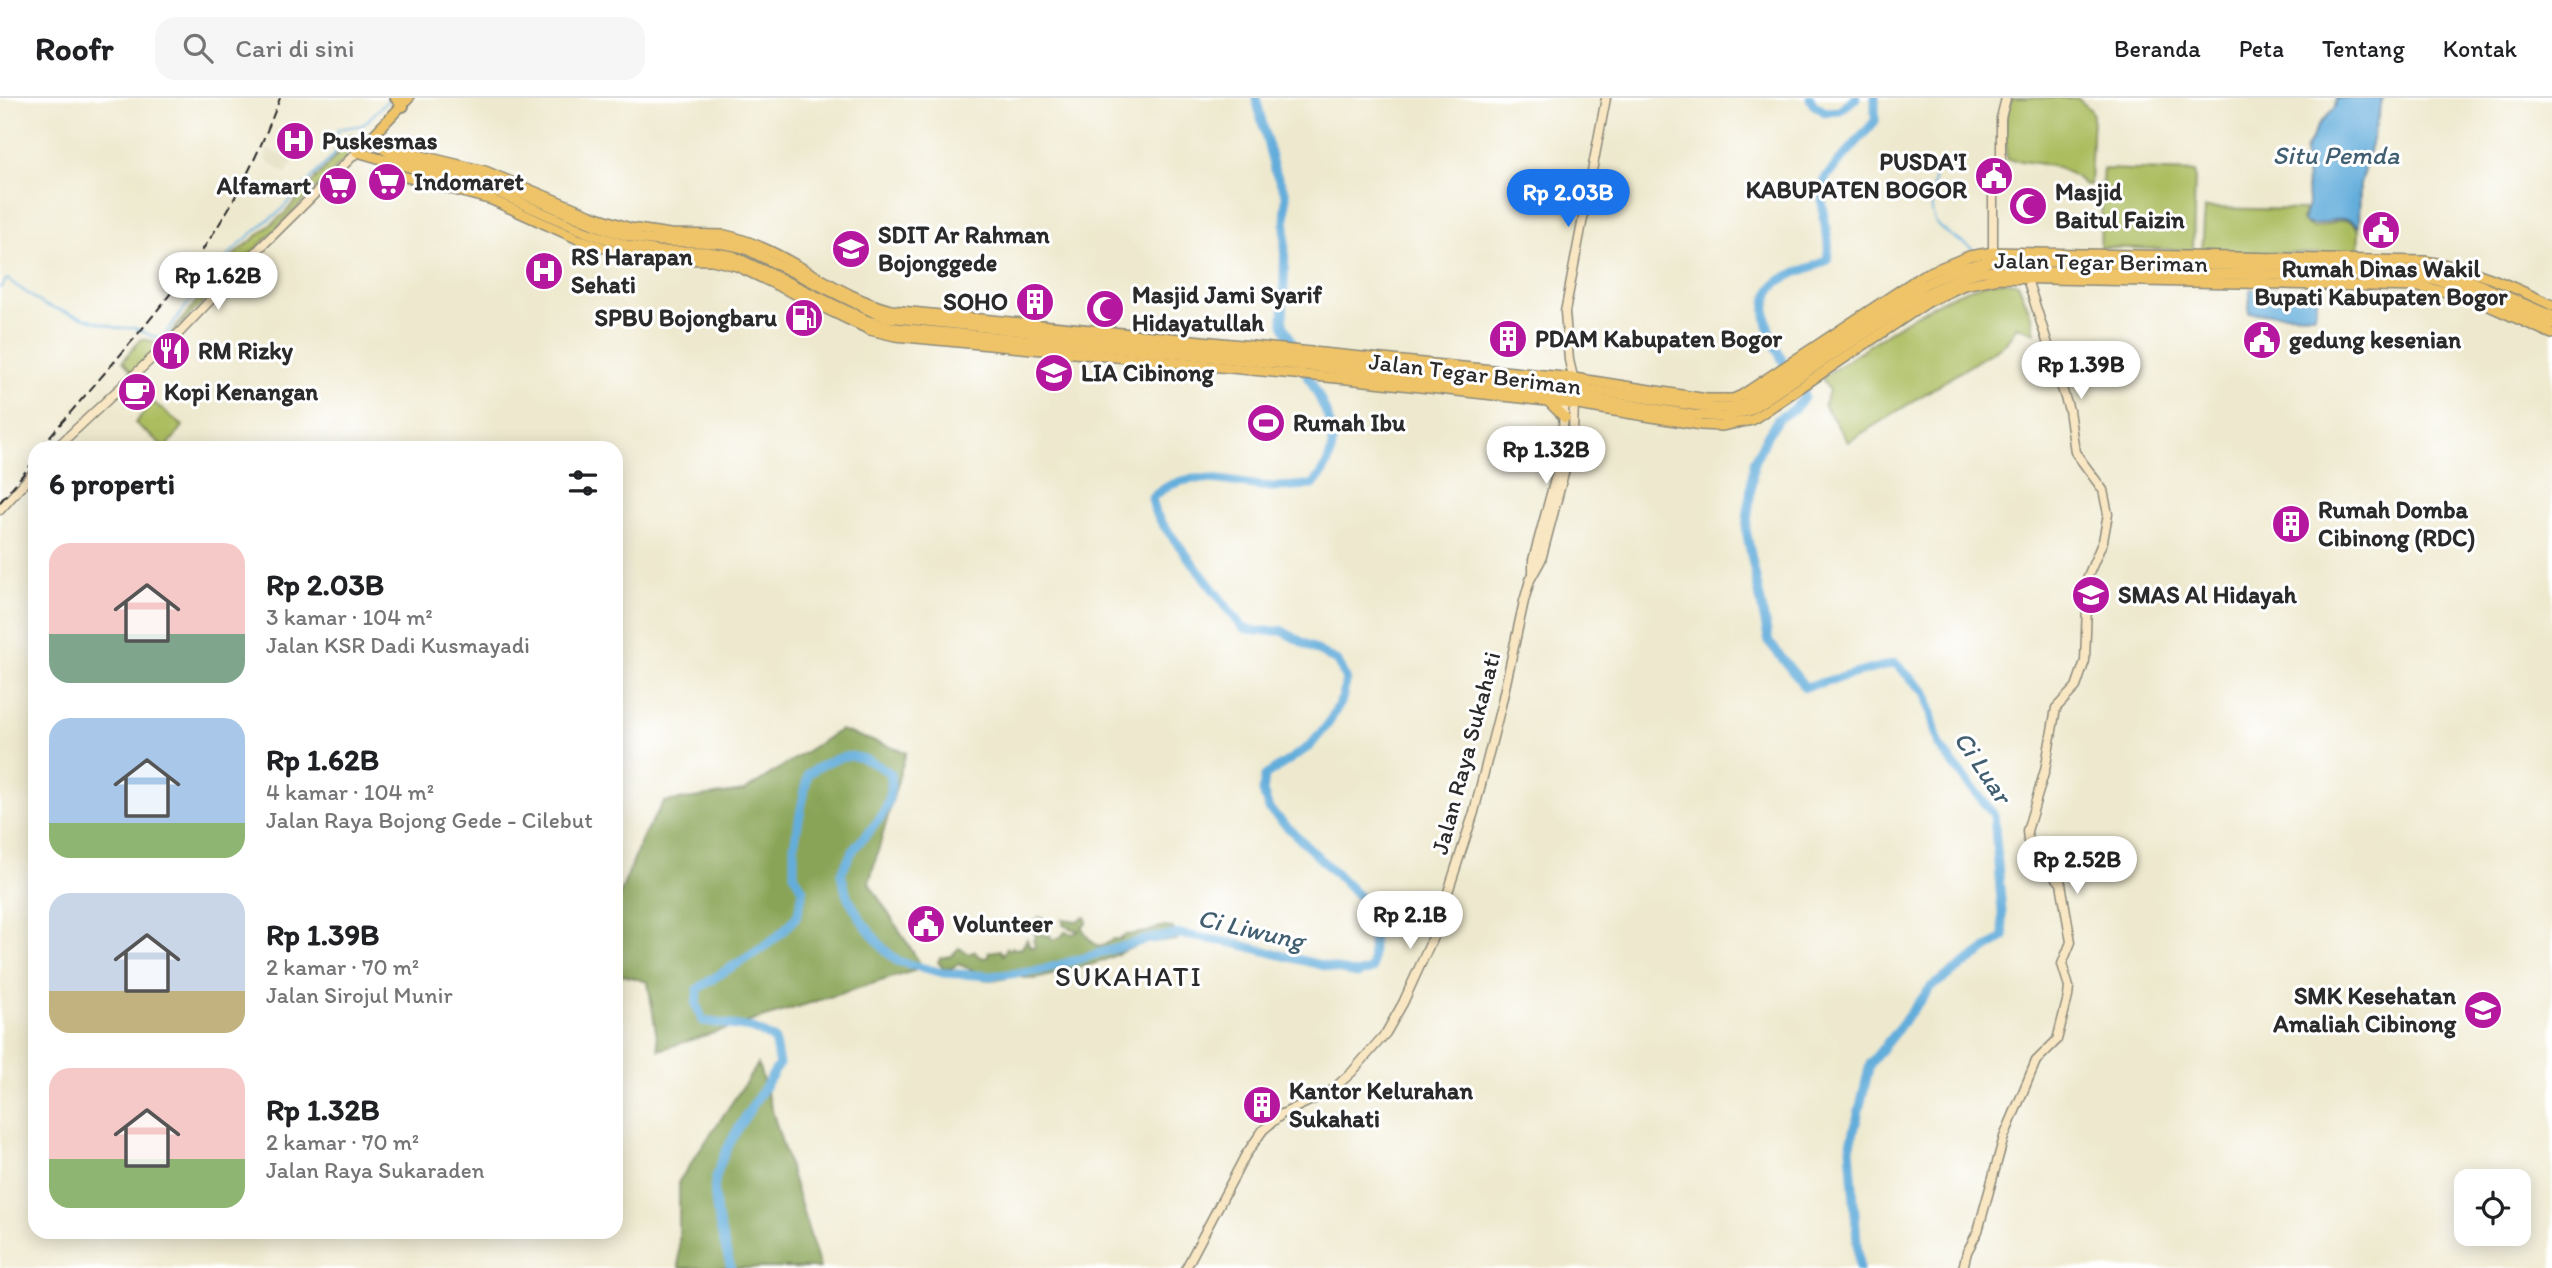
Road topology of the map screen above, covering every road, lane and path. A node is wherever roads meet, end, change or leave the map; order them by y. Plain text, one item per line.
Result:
1 (1606, 98) edge
2 (2007, 98) edge
3 (401, 100) edge
4 (373, 137) junction
5 (357, 152) junction
6 (481, 183) junction
7 (610, 235) junction
8 (682, 252) junction
9 (1993, 252) junction
10 (695, 260) junction
11 (2374, 263) junction
12 (2292, 271) junction
13 (2243, 278) junction
14 (2027, 279) junction
15 (828, 296) junction
16 (1881, 303) junction
17 (2552, 305) edge
18 (1878, 315) junction
19 (2552, 316) edge
20 (1896, 319) junction
21 (2552, 325) edge
22 (1004, 334) junction
23 (2552, 334) edge
24 (1269, 359) junction
25 (1815, 362) junction
26 (1348, 367) junction
27 (1569, 391) junction
28 (1548, 402) junction
29 (1565, 418) junction
30 (63, 441) edge
31 (28, 479) edge
32 (0, 510) edge
33 (1540, 548) junction
34 (1186, 1268) edge
35 (1963, 1268) edge

1 - 27 main road
2 - 9 main road
3 - 4 main road
4 - 5 main road
4 - 6 main road, Jalan Tegar Beriman
5 - 6 main road, Jalan Tegar Beriman
5 - 30 main road
6 - 7 main road, Jalan Tegar Beriman
6 - 10 main road, Jalan Tegar Beriman
6 - 15 main road, Jalan Tegar Beriman
7 - 8 main road, Jalan Tegar Beriman
7 - 15 main road, Jalan Tegar Beriman
8 - 10 main road
8 - 15 main road, Jalan Tegar Beriman
9 - 11 main road, Jalan Tegar Beriman
9 - 16 main road, Jalan Tegar Beriman
10 - 15 main road, Jalan Tegar Beriman
11 - 12 main road, Jalan Tegar Beriman
11 - 17 main road, Jalan Tegar Beriman
11 - 19 main road, Jalan Tegar Beriman
12 - 13 main road, Jalan Tegar Beriman
12 - 18 main road, Jalan Tegar Beriman
12 - 21 main road, Jalan Tegar Beriman
13 - 14 main road, Jalan Tegar Beriman
13 - 20 main road, Jalan Tegar Beriman
13 - 23 main road, Jalan Tegar Beriman
14 - 20 main road, Jalan Tegar Beriman
14 - 35 main road
15 - 22 main road, Jalan Tegar Beriman
15 - 22 main road, Jalan Tegar Beriman
15 - 22 main road, Jalan Tegar Beriman
16 - 18 main road
16 - 27 main road, Jalan Tegar Beriman
18 - 25 main road, Jalan Tegar Beriman
20 - 25 main road, Jalan Tegar Beriman
20 - 27 main road, Jalan Tegar Beriman
22 - 24 main road, Jalan Tegar Beriman
22 - 24 main road, Jalan Tegar Beriman
24 - 26 main road, Jalan Tegar Beriman
24 - 26 main road, Jalan Tegar Beriman
25 - 27 main road, Jalan Tegar Beriman
26 - 27 main road, Jalan Tegar Beriman
26 - 27 main road, Jalan Tegar Beriman
26 - 28 main road, Jalan Tegar Beriman
27 - 28 main road, Jalan Tegar Beriman
27 - 29 main road
27 - 33 main road
28 - 29 main road
29 - 33 main road
31 - 32 main road
33 - 34 main road, Jalan Raya Sukahati

